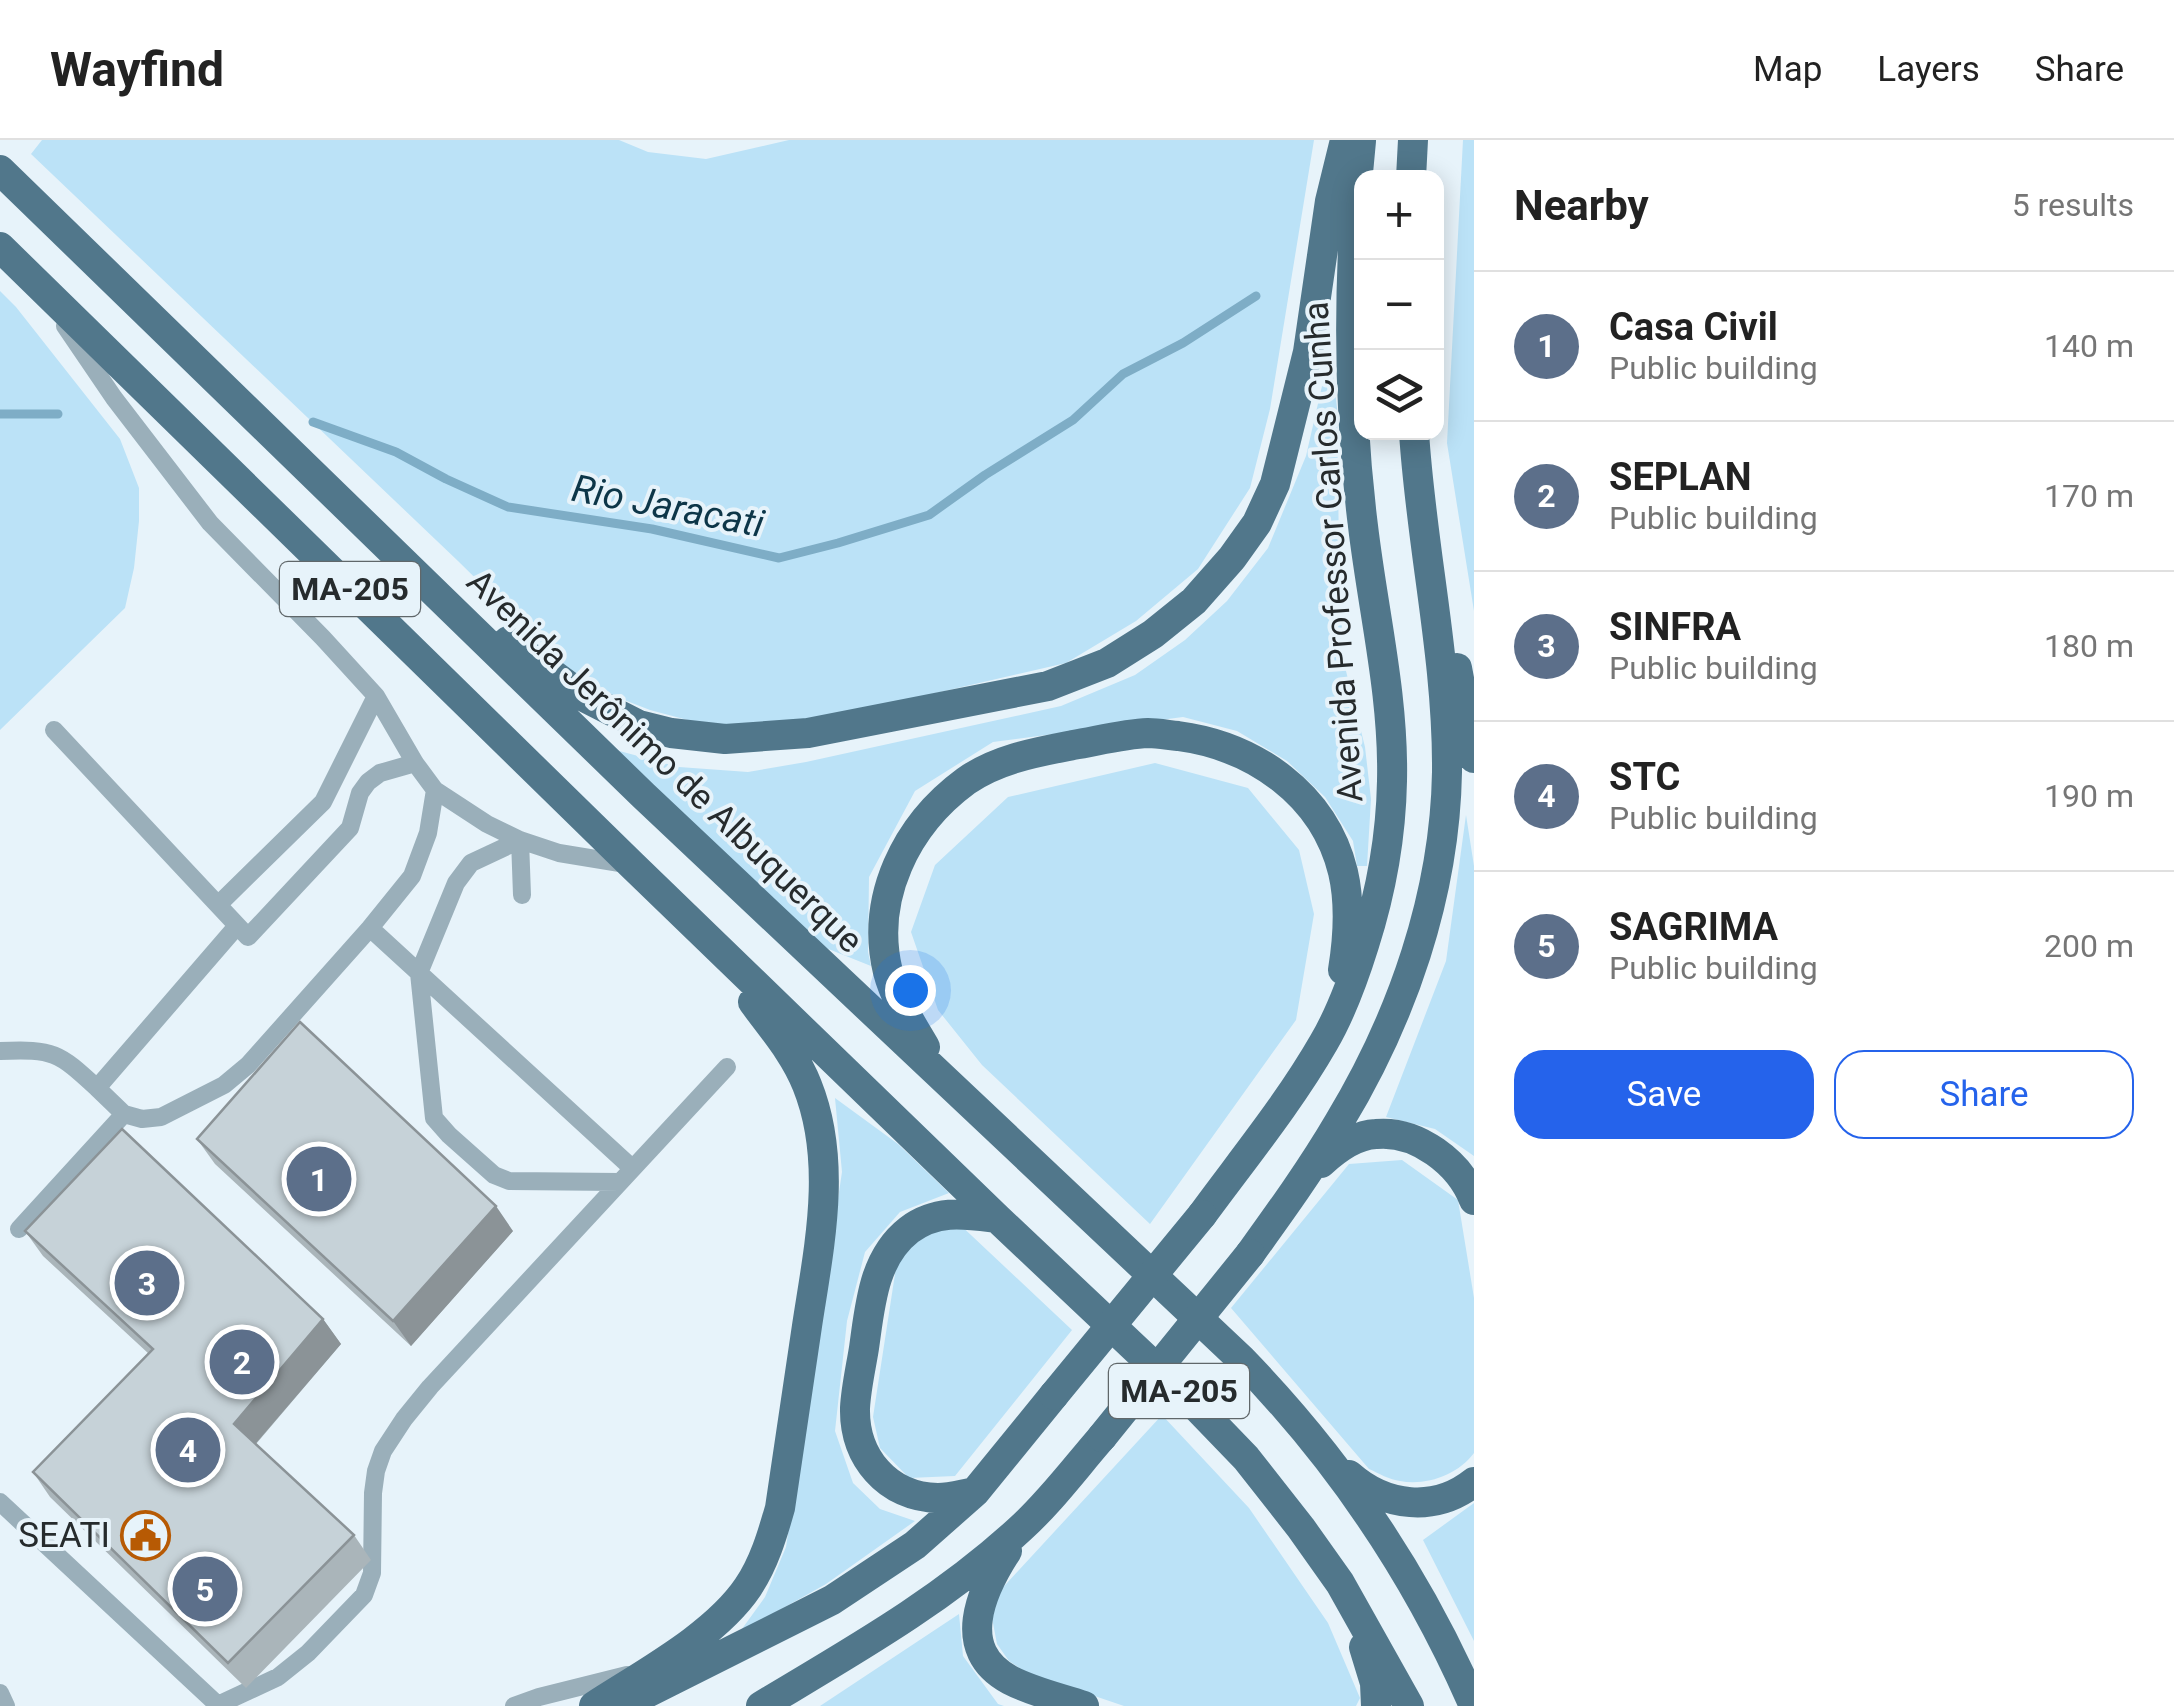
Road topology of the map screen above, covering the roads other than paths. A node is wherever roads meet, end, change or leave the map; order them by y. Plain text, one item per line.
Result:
1 (1345, 140) edge
2 (1361, 140) edge
3 (1413, 140) edge
4 (0, 170) edge
5 (1412, 170) edge
6 (0, 247) edge
7 (34, 280) junction
8 (1414, 440) edge
9 (1415, 440) edge
10 (399, 558) junction
11 (376, 696) junction
12 (54, 730) dead end
13 (1474, 758) edge
14 (415, 763) junction
15 (435, 790) junction
16 (520, 840) junction
17 (632, 866) junction
18 (522, 895) dead end
19 (218, 906) junction
20 (370, 928) junction
21 (243, 931) junction
22 (700, 931) junction
23 (419, 973) junction
24 (1325, 1041) junction
25 (0, 1051) edge
26 (727, 1066) dead end
27 (941, 1076) junction
28 (97, 1088) junction
29 (124, 1114) junction
30 (626, 1175) junction
31 (1304, 1178) junction
32 (1474, 1200) edge
33 (997, 1218) junction
34 (19, 1230) dead end
35 (1325, 1453) junction
36 (1474, 1482) edge
37 (976, 1492) junction
38 (0, 1502) edge
39 (1024, 1526) junction
40 (1340, 1583) junction
41 (647, 1670) junction
42 (0, 1693) edge
43 (218, 1705) edge
44 (6, 1706) edge
45 (514, 1706) edge
46 (594, 1706) edge
47 (620, 1706) edge
48 (760, 1706) edge
49 (1084, 1706) edge
50 (1376, 1706) edge
51 (1410, 1706) edge
52 (1474, 1706) edge

1 - 10 main road
2 - 24 main road, Avenida Professor Carlos Cunha
3 - 5 main road
4 - 10 main road, Avenida Jerônimo de Albuquerque / MA-205
6 - 7 main road, MA-205
7 - 11 lane
7 - 17 main road, MA-205
8 - 31 main road
9 - 13 main road
10 - 27 main road, Avenida Jerônimo de Albuquerque / MA-205
11 - 14 lane
11 - 19 lane
12 - 19 lane
14 - 15 lane
14 - 21 lane
15 - 16 lane
15 - 20 lane
16 - 17 lane
16 - 18 lane
16 - 23 lane
17 - 22 main road, MA-205
19 - 21 lane
20 - 23 lane
20 - 29 lane
21 - 28 lane
22 - 33 main road, MA-205
22 - 41 main road
23 - 30 lane
23 - 30 lane
24 - 27 main road
24 - 37 main road, Avenida Professor Carlos Cunha, bridge
25 - 28 lane
26 - 30 lane
27 - 35 main road, Avenida Jerônimo de Albuquerque / MA-205
28 - 29 lane
29 - 34 lane
30 - 43 lane
31 - 32 main road
31 - 39 main road, bridge
33 - 37 main road
33 - 40 main road, MA-205
35 - 36 main road
35 - 52 main road, Avenida Jerônimo de Albuquerque / MA-205
37 - 47 main road, Avenida Professor Carlos Cunha
38 - 43 lane
39 - 48 main road
39 - 49 main road
40 - 50 main road
40 - 51 main road, MA-205
41 - 45 lane
41 - 46 main road
42 - 44 lane

